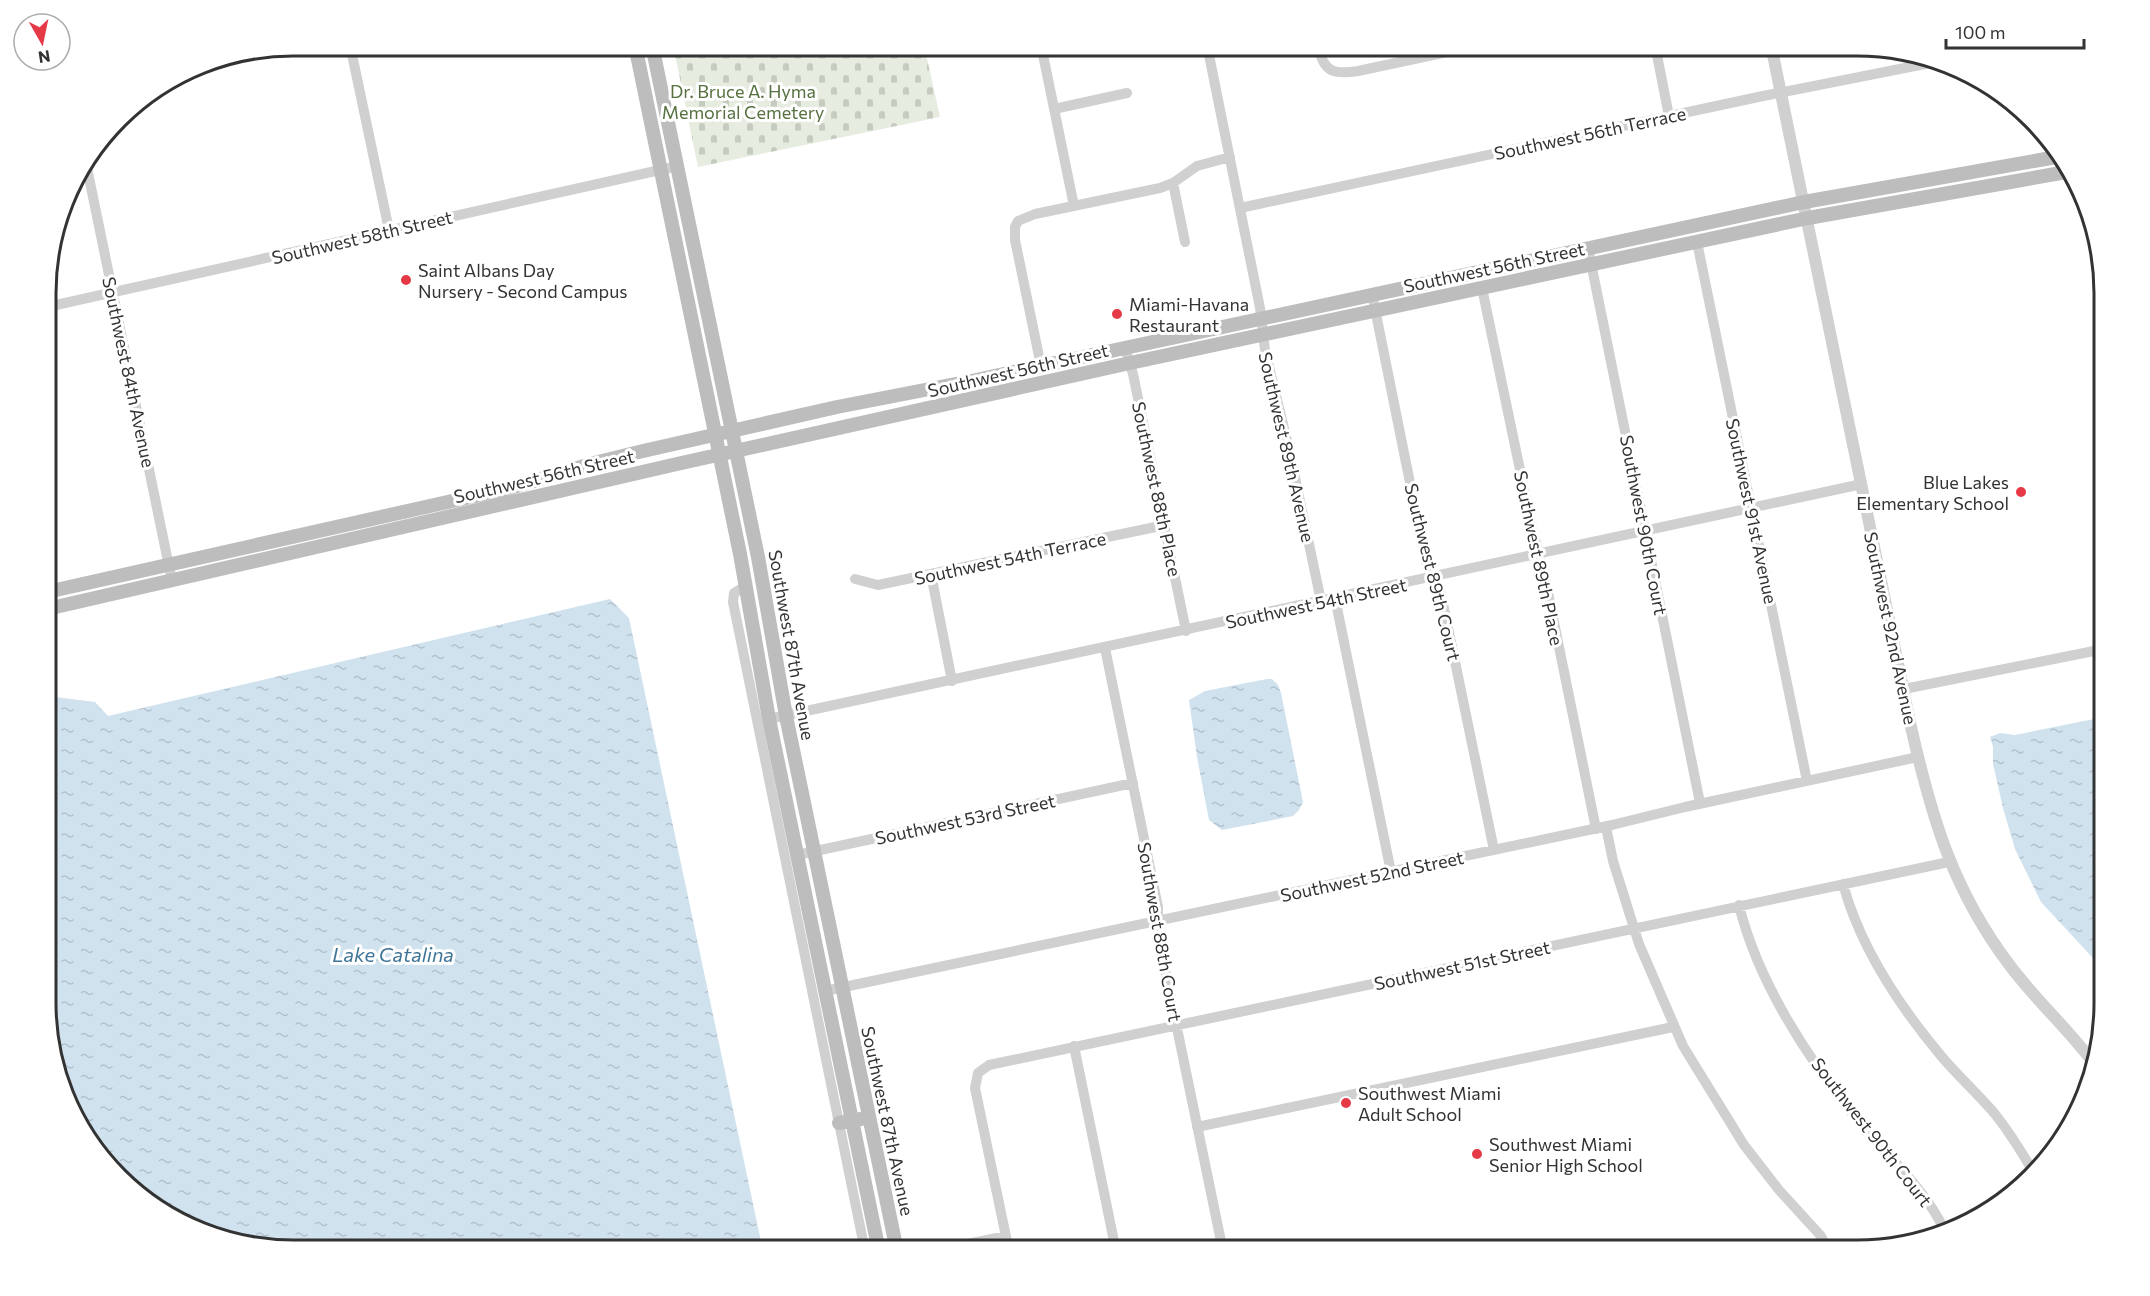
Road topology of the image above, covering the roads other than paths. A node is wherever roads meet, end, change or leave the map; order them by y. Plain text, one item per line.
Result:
1 (352, 56) edge
2 (637, 56) edge
3 (654, 56) edge
4 (1043, 56) edge
5 (1209, 56) edge
6 (1320, 56) edge
7 (1409, 56) edge
8 (1657, 56) edge
9 (1773, 56) edge
10 (1921, 65) edge
11 (1781, 92) junction
12 (1127, 93) dead end
13 (1054, 109) junction
14 (1669, 117) junction
15 (1230, 157) junction
16 (2053, 158) edge
17 (678, 166) junction
18 (660, 169) junction
19 (88, 173) edge
20 (2062, 173) edge
21 (1173, 183) junction
22 (1804, 202) junction
23 (1074, 206) junction
24 (1240, 208) junction
25 (1808, 218) junction
26 (389, 230) junction
27 (1185, 242) dead end
28 (1697, 242) junction
29 (1588, 248) junction
30 (1591, 264) junction
31 (1482, 288) junction
32 (112, 293) junction
33 (1372, 294) junction
34 (56, 305) edge
35 (1375, 311) junction
36 (1262, 318) junction
37 (1263, 335) junction
38 (1125, 348) junction
39 (1130, 363) junction
40 (1041, 366) junction
41 (732, 431) junction
42 (715, 435) junction
43 (736, 450) junction
44 (720, 454) junction
45 (1862, 484) junction
46 (1752, 508) junction
47 (396, 513) junction
48 (1165, 525) junction
49 (400, 529) junction
50 (1646, 530) junction
51 (1539, 554) junction
52 (168, 565) junction
53 (931, 574) junction
54 (1433, 577) junction
55 (855, 579) dead end
56 (172, 581) junction
57 (746, 586) junction
58 (56, 590) edge
59 (1335, 598) junction
60 (1321, 601) junction
61 (766, 602) junction
62 (56, 607) edge
63 (1186, 631) junction
64 (1105, 648) junction
65 (2094, 651) edge
66 (952, 681) junction
67 (1904, 689) junction
68 (786, 716) junction
69 (769, 719) junction
70 (1918, 757) junction
71 (1807, 781) junction
72 (1133, 783) junction
73 (1700, 803) junction
74 (1601, 828) junction
75 (1494, 850) junction
76 (814, 851) junction
77 (797, 855) junction
78 (1949, 862) junction
79 (1391, 872) junction
80 (1843, 884) junction
81 (1739, 905) junction
82 (1158, 921) junction
83 (1634, 928) junction
84 (842, 987) junction
85 (825, 991) junction
86 (1176, 1025) junction
87 (1673, 1027) junction
88 (1074, 1046) junction
89 (2088, 1057) edge
90 (869, 1118) junction
91 (845, 1122) junction
92 (1197, 1127) junction
93 (2029, 1167) edge
94 (1941, 1225) edge
95 (1006, 1236) junction
96 (863, 1240) edge
97 (876, 1240) edge
98 (895, 1240) edge
99 (987, 1240) edge
100 (1007, 1240) edge
101 (1114, 1240) edge
102 (1221, 1240) edge
103 (1823, 1240) edge

1 - 26 street
2 - 18 main road, Southwest 87th Avenue
3 - 17 main road, Southwest 87th Avenue
4 - 13 street
5 - 15 street, Southwest 89th Avenue
6 - 7 street
8 - 14 street
9 - 11 street, Southwest 92nd Avenue
10 - 11 street, Southwest 56th Terrace
11 - 14 street, Southwest 56th Terrace
11 - 22 street, Southwest 92nd Avenue
12 - 13 street
13 - 23 street
14 - 24 street, Southwest 56th Terrace
15 - 21 street
15 - 24 street, Southwest 89th Avenue
16 - 22 main road, Southwest 56th Street
17 - 18 street, Southwest 58th Street
17 - 41 main road, Southwest 87th Avenue
18 - 26 street, Southwest 58th Street
18 - 42 main road, Southwest 87th Avenue
19 - 32 street, Southwest 84th Avenue
20 - 25 main road, Southwest 56th Street
21 - 23 street
21 - 27 street
22 - 25 street, Southwest 92nd Avenue
22 - 29 main road, Southwest 56th Street
23 - 40 street
24 - 36 street, Southwest 89th Avenue
25 - 28 main road, Southwest 56th Street
25 - 45 street, Southwest 92nd Avenue
26 - 32 street, Southwest 58th Street
28 - 30 main road, Southwest 56th Street
28 - 46 street, Southwest 91st Avenue
29 - 30 street, Southwest 90th Court
29 - 33 main road, Southwest 56th Street
30 - 31 main road, Southwest 56th Street
30 - 50 street, Southwest 90th Court
31 - 35 main road, Southwest 56th Street
31 - 51 street, Southwest 89th Place
32 - 34 street, Southwest 58th Street
32 - 52 street, Southwest 84th Avenue
33 - 35 street, Southwest 89th Court
33 - 36 main road, Southwest 56th Street
35 - 37 main road, Southwest 56th Street
35 - 54 street, Southwest 89th Court
36 - 37 street, Southwest 89th Avenue
36 - 38 main road, Southwest 56th Street
37 - 39 main road, Southwest 56th Street
37 - 60 street, Southwest 89th Avenue
38 - 39 street, Southwest 88th Place
38 - 40 main road, Southwest 56th Street
39 - 43 main road, Southwest 56th Street
39 - 48 street, Southwest 88th Place
40 - 41 main road, Southwest 56th Street
41 - 42 main road, Southwest 56th Street
41 - 43 main road, Southwest 87th Avenue
42 - 44 main road, Southwest 87th Avenue
42 - 47 main road, Southwest 56th Street
43 - 44 main road, Southwest 56th Street
43 - 61 main road, Southwest 87th Avenue
44 - 49 main road, Southwest 56th Street
44 - 57 main road, Southwest 87th Avenue
45 - 46 street, Southwest 54th Street
45 - 67 street, Southwest 92nd Avenue
46 - 50 street, Southwest 54th Street
46 - 71 street, Southwest 91st Avenue
47 - 49 main road
47 - 52 main road, Southwest 56th Street
48 - 53 street, Southwest 54th Terrace
48 - 63 street, Southwest 88th Place
49 - 56 main road, Southwest 56th Street
50 - 51 street, Southwest 54th Street
50 - 73 street, Southwest 90th Court
51 - 54 street, Southwest 54th Street
51 - 74 street, Southwest 89th Place
52 - 56 street, Southwest 84th Avenue
52 - 58 main road, Southwest 56th Street
53 - 55 street, Southwest 54th Terrace
53 - 66 street
54 - 59 street, Southwest 54th Street
54 - 75 street, Southwest 89th Court
56 - 62 main road, Southwest 56th Street
57 - 61 main road
57 - 69 main road, Southwest 87th Avenue
57 - 91 street, Southwest 87th Avenue
59 - 60 street, Southwest 54th Street
59 - 79 street
60 - 63 street, Southwest 54th Street
61 - 68 main road, Southwest 87th Avenue
63 - 64 street, Southwest 54th Street
64 - 66 street, Southwest 54th Street
64 - 72 street, Southwest 88th Court
65 - 67 street
66 - 68 street, Southwest 54th Street
67 - 70 street, Southwest 92nd Avenue
68 - 69 street, Southwest 54th Street
68 - 76 main road, Southwest 87th Avenue
69 - 77 main road, Southwest 87th Avenue
70 - 71 street, Southwest 52nd Street
70 - 78 street, Southwest 92nd Avenue
71 - 73 street, Southwest 52nd Street
72 - 76 street, Southwest 53rd Street
72 - 82 street, Southwest 88th Court
73 - 74 street, Southwest 52nd Street
74 - 75 street, Southwest 52nd Street
74 - 83 street, Southwest 89th Place
75 - 79 street, Southwest 52nd Street
76 - 77 street, Southwest 53rd Street
76 - 84 main road, Southwest 87th Avenue
77 - 85 main road, Southwest 87th Avenue
78 - 80 street, Southwest 51st Street
78 - 89 street, Southwest 92nd Avenue
79 - 82 street, Southwest 52nd Street
80 - 81 street, Southwest 51st Street
80 - 93 street
81 - 83 street, Southwest 51st Street
81 - 94 street, Southwest 90th Court
82 - 84 street, Southwest 52nd Street
82 - 86 street, Southwest 88th Court
83 - 86 street, Southwest 51st Street
83 - 87 street, Southwest 89th Place
84 - 85 street, Southwest 52nd Street
84 - 90 main road, Southwest 87th Avenue
85 - 91 main road, Southwest 87th Avenue
86 - 88 street, Southwest 51st Street
86 - 92 street, Southwest 88th Court
87 - 92 street
87 - 103 street, Southwest 89th Place
88 - 95 street, Southwest 51st Street
88 - 101 street
90 - 91 main road
90 - 98 main road, Southwest 87th Avenue
91 - 96 street, Southwest 87th Avenue
91 - 97 main road, Southwest 87th Avenue
92 - 102 street, Southwest 88th Court
95 - 99 street
95 - 100 street

